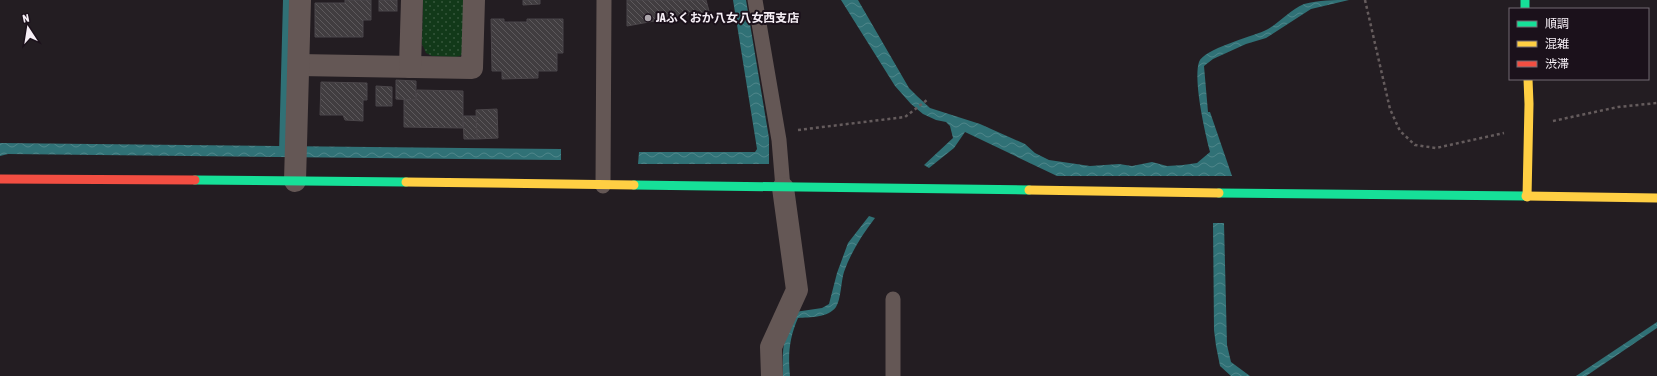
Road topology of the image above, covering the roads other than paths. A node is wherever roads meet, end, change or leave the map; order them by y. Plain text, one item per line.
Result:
1 (300, 0) edge
2 (412, 0) edge
3 (474, 0) edge
4 (604, 0) edge
5 (755, 0) edge
6 (299, 65) junction
7 (410, 67) junction
8 (1528, 80) edge
9 (0, 179) edge
10 (296, 182) junction
11 (603, 186) junction
12 (783, 188) junction
13 (1526, 197) junction
14 (1657, 198) edge
15 (893, 299) dead end
16 (772, 376) edge
17 (893, 376) edge

1 - 6 street
2 - 7 street
3 - 7 street
4 - 11 lane
5 - 12 lane
6 - 7 street
6 - 10 street
8 - 13 street
9 - 10 street
10 - 11 street
11 - 12 street
12 - 13 street
12 - 16 street
13 - 14 street
15 - 17 lane

